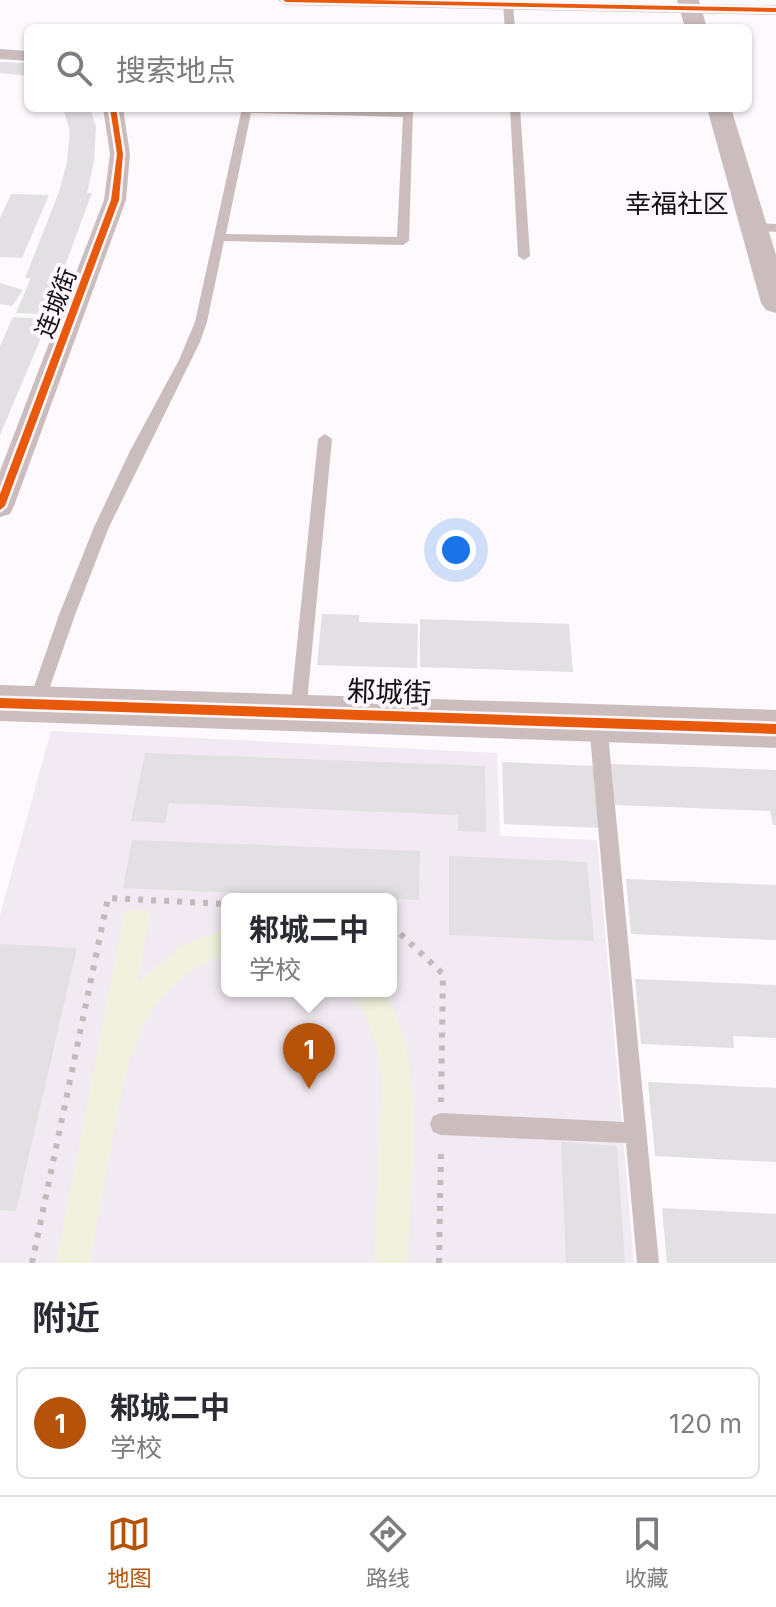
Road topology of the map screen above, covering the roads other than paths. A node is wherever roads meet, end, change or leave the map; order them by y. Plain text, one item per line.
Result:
1 (286, 0) edge
2 (508, 5) junction
3 (776, 10) edge
4 (692, 12) edge
5 (510, 24) edge
6 (0, 54) edge
7 (24, 56) edge
8 (113, 112) edge
9 (245, 112) edge
10 (408, 112) edge
11 (515, 112) edge
12 (721, 112) edge
13 (765, 227) edge
14 (219, 237) junction
15 (524, 256) dead end
16 (776, 303) edge
17 (325, 439) dead end
18 (0, 506) edge
19 (18, 703) edge
20 (298, 713) junction
21 (598, 723) junction
22 (776, 729) edge
23 (441, 1124) road end
24 (636, 1133) junction
25 (648, 1263) edge

1 - 2 street
2 - 4 street
2 - 5 lane
3 - 4 street
6 - 7 street
8 - 18 street, 连城街
9 - 14 lane
10 - 14 lane
11 - 15 lane
12 - 13 street
13 - 16 street
14 - 19 lane
17 - 20 lane
19 - 20 street, 邾城街
20 - 21 street, 邾城街
21 - 22 street, 邾城街
21 - 24 lane
23 - 24 lane
24 - 25 lane

